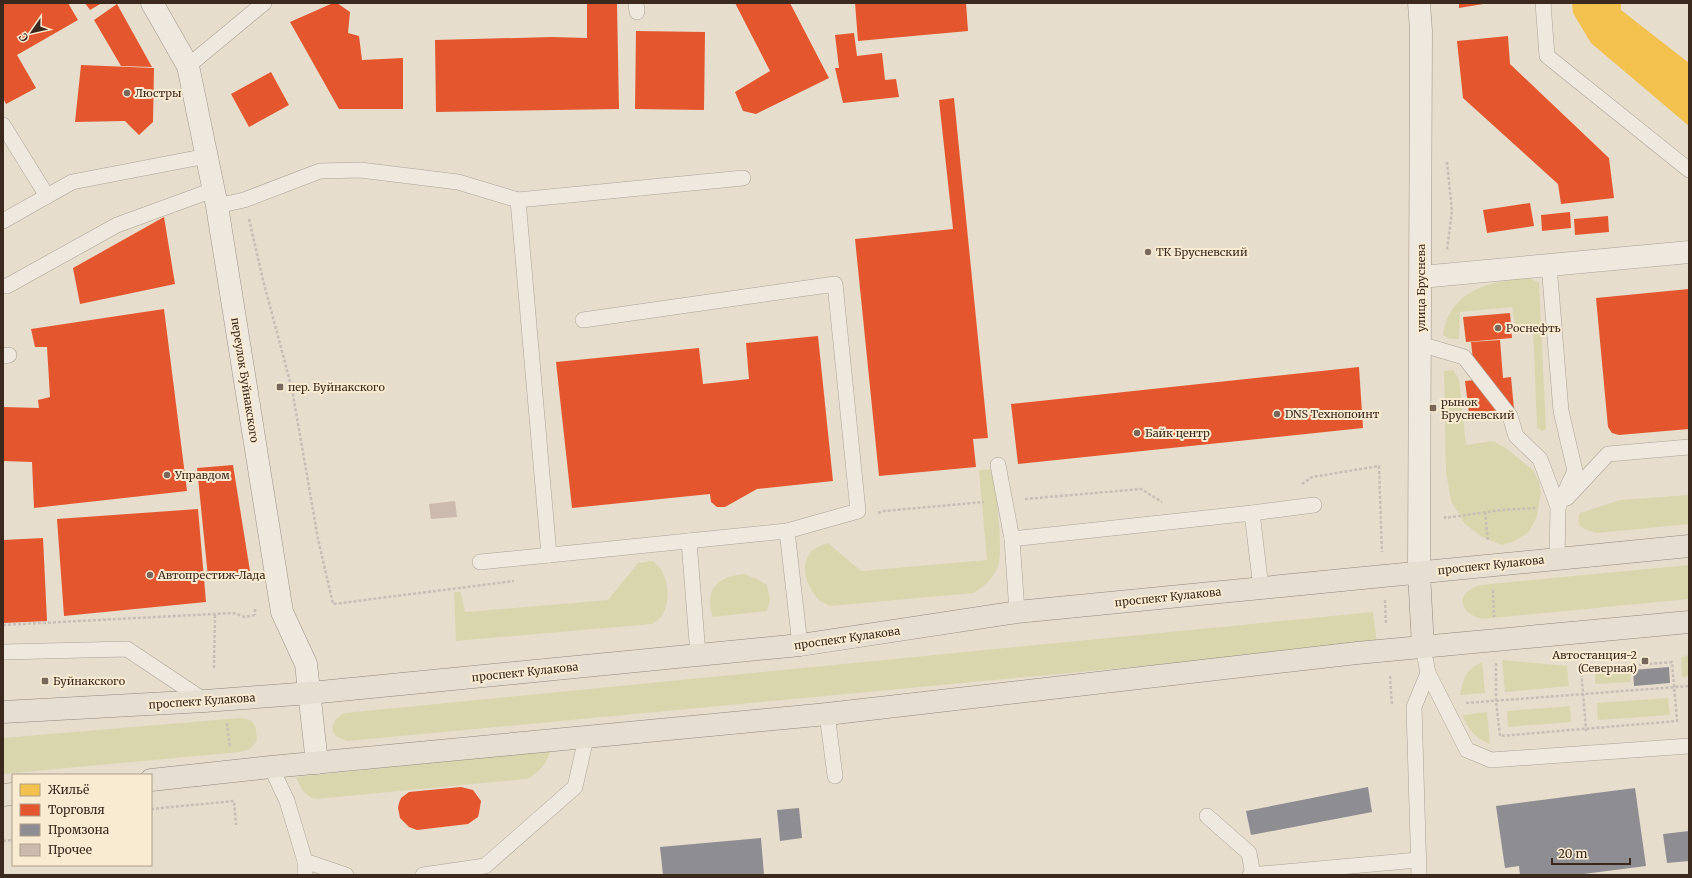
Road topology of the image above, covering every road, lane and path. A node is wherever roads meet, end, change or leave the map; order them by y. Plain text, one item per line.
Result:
1 (152, 3) edge
2 (264, 3) edge
3 (1419, 3) edge
4 (1543, 3) edge
5 (188, 66) junction
6 (3, 125) edge
7 (206, 156) junction
8 (1689, 170) edge
9 (743, 178) dead end
10 (47, 196) junction
11 (215, 198) junction
12 (244, 200) junction
13 (518, 200) junction
14 (3, 221) edge
15 (1689, 252) edge
16 (1549, 265) junction
17 (1421, 277) junction
18 (3, 286) edge
19 (583, 320) dead end
20 (1420, 344) junction
21 (1689, 447) edge
22 (998, 465) dead end
23 (1379, 466) dead end
24 (1314, 505) dead end
25 (1558, 507) junction
26 (1252, 513) junction
27 (1446, 518) dead end
28 (787, 531) junction
29 (1012, 539) junction
30 (689, 541) junction
31 (1689, 546) edge
32 (549, 555) junction
33 (1382, 559) dead end
34 (1557, 559) junction
35 (480, 562) dead end
36 (1419, 572) junction
37 (1261, 588) junction
38 (1384, 598) dead end
39 (333, 604) dead end
40 (282, 612) junction
41 (1017, 612) junction
42 (215, 614) junction
43 (1689, 622) edge
44 (3, 625) edge
45 (1387, 632) dead end
46 (800, 645) junction
47 (1423, 647) junction
48 (3, 652) edge
49 (698, 655) junction
50 (214, 668) dead end
51 (1428, 673) junction
52 (1390, 676) dead end
53 (1689, 686) edge
54 (1674, 687) junction
55 (310, 693) junction
56 (1583, 694) junction
57 (205, 701) junction
58 (1443, 705) junction
59 (1414, 707) junction
60 (3, 712) edge
61 (827, 714) junction
62 (227, 718) dead end
63 (1586, 729) junction
64 (1500, 736) dead end
65 (586, 738) junction
66 (1689, 746) edge
67 (231, 752) dead end
68 (1588, 752) junction
69 (317, 763) junction
70 (270, 767) junction
71 (835, 776) dead end
72 (152, 780) edge
73 (152, 809) edge
74 (1207, 816) dead end
75 (236, 825) dead end
76 (1418, 860) junction
77 (305, 868) edge
78 (346, 875) edge
79 (423, 875) edge
80 (1252, 875) edge
81 (1419, 875) edge

1 - 5 street, переулок Буйнакского
2 - 5 lane
3 - 17 street, улица Бруснева
4 - 8 lane
5 - 7 street, переулок Буйнакского
6 - 10 lane
7 - 10 lane
7 - 11 street, переулок Буйнакского
9 - 13 lane
10 - 14 lane
11 - 12 lane
11 - 18 lane
11 - 40 street, переулок Буйнакского
12 - 13 lane
12 - 39 path
13 - 32 lane
15 - 16 street
16 - 17 street
16 - 25 lane
17 - 20 street, улица Бруснева
19 - 28 lane
20 - 25 lane
20 - 36 street, улица Бруснева
21 - 25 lane
22 - 29 lane
23 - 33 path
24 - 26 lane
25 - 27 path
25 - 34 lane
26 - 29 lane
26 - 37 lane
28 - 30 lane
28 - 46 lane
29 - 41 lane
30 - 32 lane
30 - 49 lane
31 - 34 main road, проспект Кулакова
32 - 35 lane
34 - 36 main road, проспект Кулакова
36 - 37 main road, проспект Кулакова
36 - 47 main road
37 - 41 main road, проспект Кулакова
38 - 45 path
40 - 42 path
40 - 55 street, переулок Буйнакского
41 - 46 main road, проспект Кулакова
42 - 44 path
42 - 50 path
43 - 47 main road
46 - 49 main road, проспект Кулакова
47 - 51 lane
47 - 61 main road
48 - 57 lane
49 - 55 main road, проспект Кулакова
51 - 58 lane
51 - 59 lane
52 - 59 path
53 - 54 path
54 - 56 path
54 - 56 path
54 - 63 path
55 - 57 main road, проспект Кулакова
55 - 69 street, переулок Буйнакского
56 - 58 path
56 - 63 path
57 - 60 main road, проспект Кулакова
58 - 68 lane
59 - 76 lane
61 - 65 main road
61 - 71 lane
62 - 67 path
63 - 64 path
63 - 68 path
65 - 69 main road
65 - 79 lane
66 - 68 lane
69 - 70 main road
70 - 72 main road
70 - 77 lane
73 - 75 path
74 - 80 lane
76 - 80 lane
76 - 81 lane
77 - 78 lane

